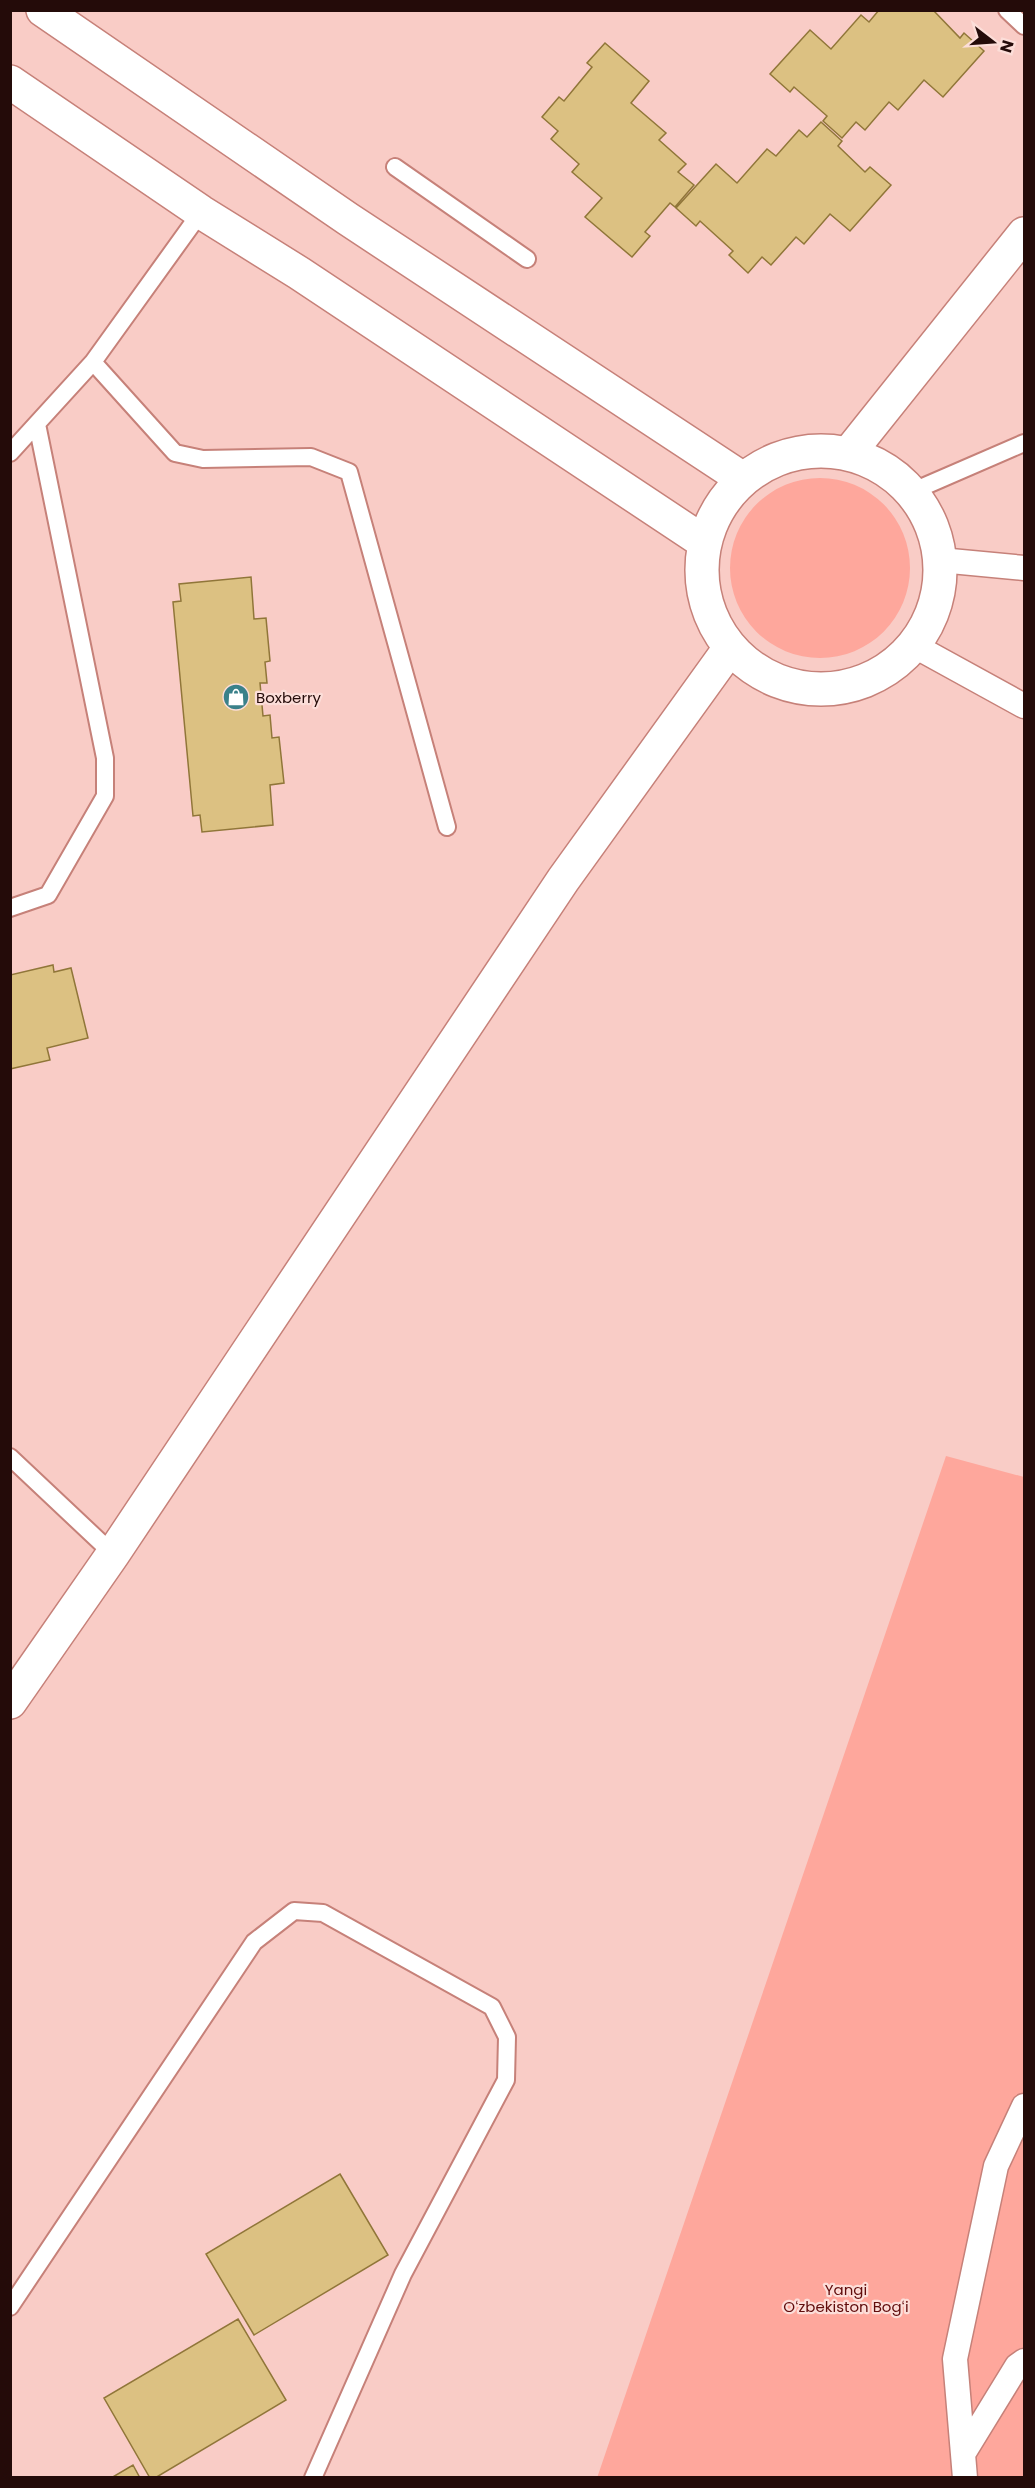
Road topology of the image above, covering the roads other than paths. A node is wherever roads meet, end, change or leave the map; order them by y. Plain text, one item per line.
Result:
1 (43, 10) edge
2 (1007, 10) edge
3 (1024, 26) edge
4 (10, 82) edge
5 (395, 167) dead end
6 (201, 212) junction
7 (1024, 234) edge
8 (527, 259) dead end
9 (93, 362) junction
10 (37, 424) junction
11 (1024, 443) edge
12 (10, 453) edge
13 (849, 453) junction
14 (742, 479) junction
15 (911, 492) junction
16 (704, 542) junction
17 (940, 560) junction
18 (1024, 568) edge
19 (913, 645) junction
20 (730, 648) junction
21 (1024, 706) edge
22 (447, 827) dead end
23 (10, 908) edge
24 (10, 1457) edge
25 (113, 1554) junction
26 (10, 1702) edge
27 (1024, 2106) edge
28 (17, 2285) edge
29 (10, 2307) edge
30 (1024, 2361) edge
31 (963, 2454) junction
32 (314, 2478) edge
33 (965, 2478) edge

1 - 14 street
2 - 3 lane
4 - 6 street
5 - 8 lane
6 - 9 lane
6 - 16 street
7 - 13 street
9 - 10 lane
9 - 22 lane
10 - 12 lane
10 - 23 lane
11 - 15 lane
13 - 14 street
13 - 15 street
14 - 16 street
15 - 17 street
16 - 20 street
17 - 18 street
17 - 19 street
19 - 20 street
19 - 21 street
20 - 25 street
24 - 25 lane
25 - 26 street
27 - 31 street
28 - 29 lane
28 - 32 lane
30 - 31 street
31 - 33 street

